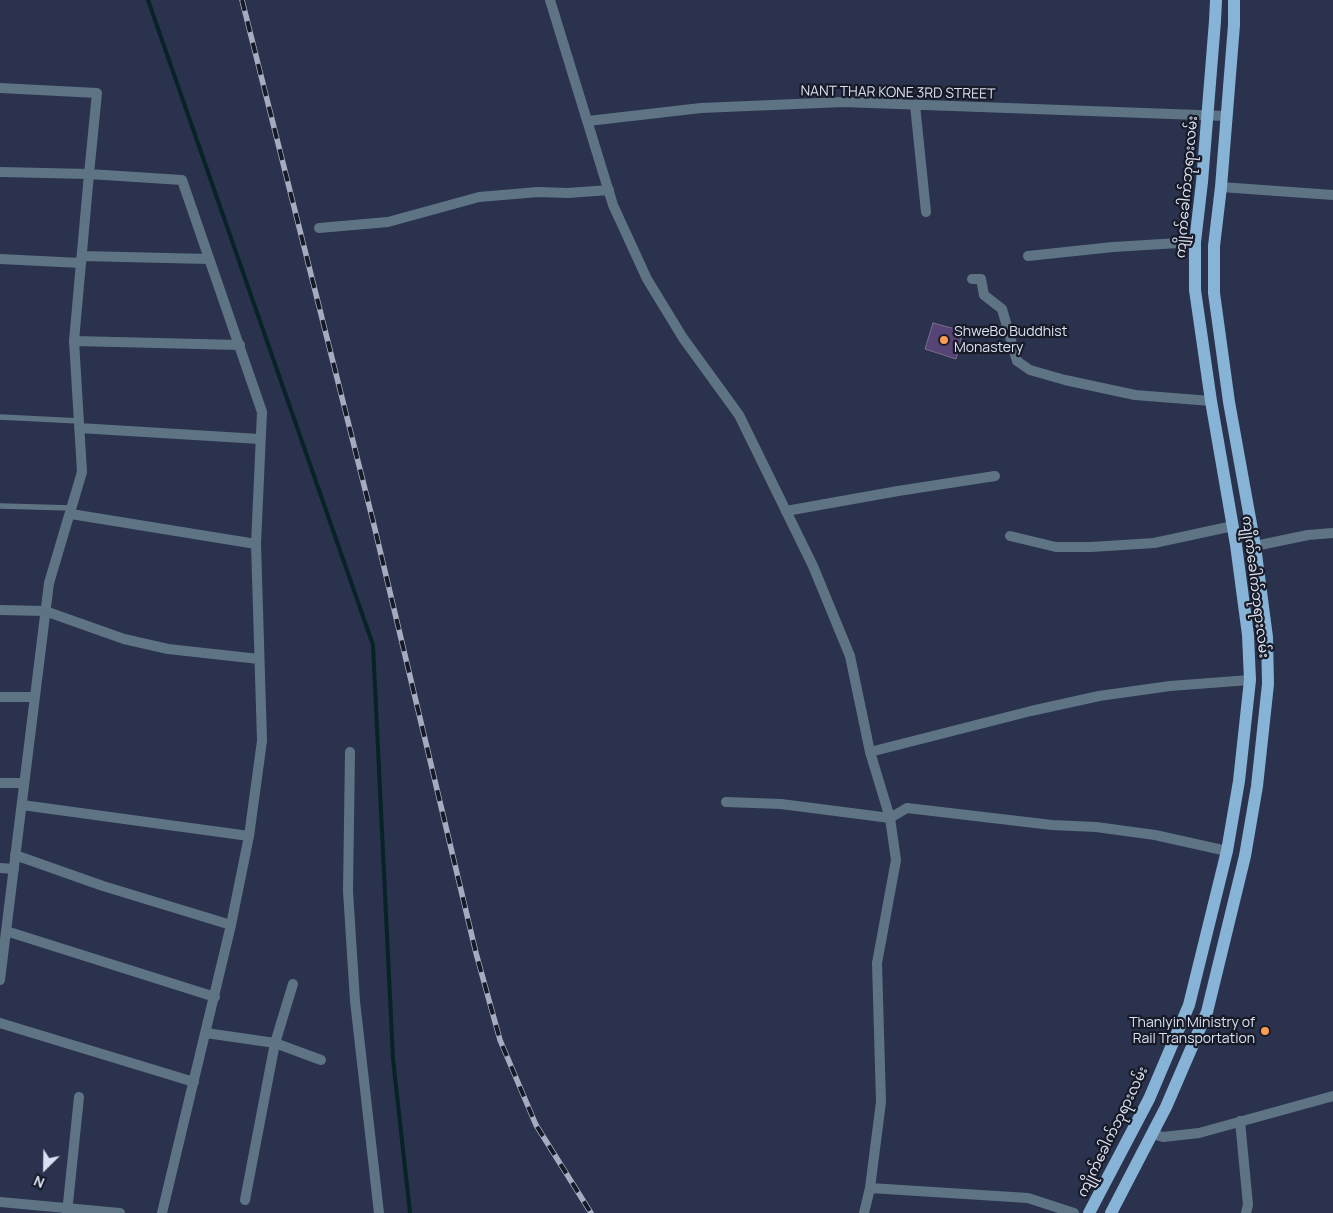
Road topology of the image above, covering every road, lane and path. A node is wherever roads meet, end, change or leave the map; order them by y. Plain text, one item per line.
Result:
1 (550, 0) edge
2 (1216, 0) edge
3 (1234, 0) edge
4 (0, 88) edge
5 (915, 105) junction
6 (1208, 114) junction
7 (1226, 116) junction
8 (588, 121) junction
9 (0, 172) edge
10 (88, 174) junction
11 (1221, 187) junction
12 (609, 190) junction
13 (1333, 195) edge
14 (926, 212) dead end
15 (319, 228) dead end
16 (1195, 242) junction
17 (1028, 256) dead end
18 (0, 259) edge
19 (81, 259) junction
20 (209, 259) junction
21 (972, 279) dead end
22 (74, 341) junction
23 (240, 345) junction
24 (1211, 400) junction
25 (0, 417) edge
26 (79, 424) junction
27 (260, 438) junction
28 (995, 476) dead end
29 (0, 506) edge
30 (71, 511) junction
31 (786, 511) junction
32 (1233, 526) junction
33 (1333, 534) edge
34 (1010, 536) dead end
35 (256, 544) junction
36 (1255, 546) junction
37 (0, 610) edge
38 (46, 611) junction
39 (259, 659) junction
40 (1250, 680) junction
41 (0, 697) edge
42 (35, 697) junction
43 (350, 752) dead end
44 (870, 752) junction
45 (0, 783) edge
46 (24, 783) junction
47 (726, 802) dead end
48 (22, 805) junction
49 (890, 818) junction
50 (248, 836) junction
51 (1227, 850) junction
52 (15, 855) junction
53 (0, 868) edge
54 (14, 869) junction
55 (231, 925) junction
56 (4, 935) edge
57 (0, 980) edge
58 (293, 984) dead end
59 (215, 997) junction
60 (0, 1023) edge
61 (206, 1033) junction
62 (275, 1043) junction
63 (321, 1060) dead end
64 (194, 1082) junction
65 (1333, 1096) edge
66 (79, 1097) dead end
67 (1240, 1121) junction
68 (1153, 1134) junction
69 (870, 1188) junction
70 (245, 1200) dead end
71 (0, 1202) edge
72 (68, 1211) edge
73 (120, 1213) edge
74 (162, 1213) edge
75 (379, 1213) edge
76 (864, 1213) edge
77 (1074, 1213) edge
78 (1090, 1213) edge
79 (1111, 1213) edge
80 (1246, 1213) edge

1 - 8 street
2 - 6 main road, ကျိုက်ခေါက်ဘုရားလမ်း
3 - 7 main road, ကျိုက်ခေါက်ဘုရားလမ်း
4 - 10 street
5 - 6 street, NANT THAR KONE 3RD STREET
5 - 8 street, NANT THAR KONE 3RD STREET
5 - 14 street
6 - 7 street, NANT THAR KONE 3RD STREET
6 - 16 main road, ကျိုက်ခေါက်ဘုရားလမ်း
7 - 11 main road, ကျိုက်ခေါက်ဘုရားလမ်း
8 - 12 street
9 - 10 street
10 - 19 street
10 - 20 street
11 - 13 street
11 - 36 main road, ကျိုက်ခေါက်ဘုရားလမ်း
12 - 15 street
12 - 31 street
16 - 17 street
16 - 24 main road, ကျိုက်ခေါက်ဘုရားလမ်း
18 - 19 street
19 - 20 street
19 - 22 street
20 - 23 street
21 - 24 street
22 - 23 street
22 - 26 street
23 - 27 street
24 - 32 main road, ကျိုက်ခေါက်ဘုရားလမ်း
25 - 26 lane
26 - 27 street
26 - 30 street
27 - 35 street
28 - 31 street
29 - 30 lane
30 - 35 street
30 - 38 street
31 - 44 street
32 - 34 street
32 - 40 main road, ကျိုက်ခေါက်ဘုရားလမ်း
33 - 36 street
35 - 39 street
36 - 68 main road, ကျိုက်ခေါက်ဘုရားလမ်း
37 - 38 street
38 - 39 street
38 - 42 street
39 - 50 street
40 - 44 street
40 - 51 main road, ကျိုက်ခေါက်ဘုရားလမ်း
41 - 42 street
42 - 46 street
43 - 75 street
44 - 49 street
45 - 46 street
46 - 48 street
47 - 49 street
48 - 50 street
48 - 52 street
49 - 51 street
49 - 69 street
50 - 55 street
51 - 78 main road, ကျိုက်ခေါက်ဘုရားလမ်း
52 - 54 street
52 - 55 street
53 - 54 street
54 - 56 street
55 - 59 street
56 - 57 street
56 - 59 street
58 - 62 street
59 - 61 street
60 - 64 street
61 - 62 street
61 - 64 street
62 - 63 street
62 - 70 street
64 - 74 street
65 - 67 street
66 - 72 street
67 - 68 street
67 - 80 street
68 - 79 main road, ကျိုက်ခေါက်ဘုရားလမ်း
69 - 76 street
69 - 77 street
71 - 72 street
72 - 73 street

